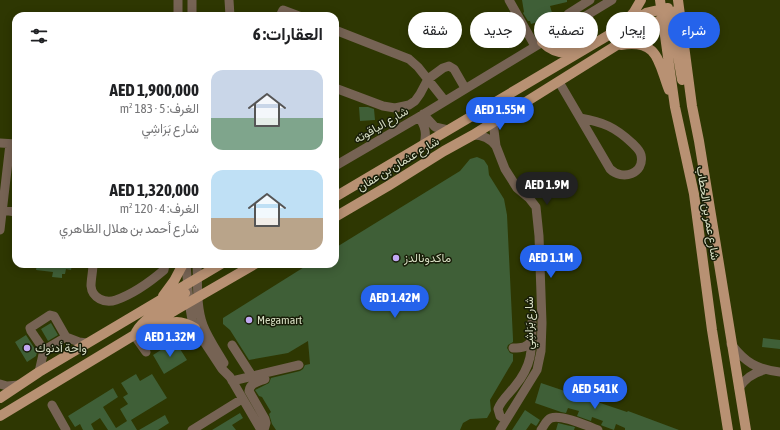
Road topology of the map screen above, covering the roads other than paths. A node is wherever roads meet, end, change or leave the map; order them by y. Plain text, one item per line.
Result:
1 (178, 0) edge
2 (190, 0) edge
3 (229, 0) edge
4 (509, 0) edge
5 (590, 0) edge
6 (612, 0) edge
7 (641, 0) edge
8 (670, 0) edge
9 (678, 5) edge
10 (663, 11) edge
11 (178, 12) edge
12 (192, 12) edge
13 (230, 12) edge
14 (571, 12) edge
15 (592, 12) edge
16 (634, 12) edge
17 (339, 32) edge
18 (606, 36) edge
19 (534, 38) edge
20 (534, 46) edge
21 (547, 48) edge
22 (612, 48) edge
23 (650, 48) edge
24 (582, 51) junction
25 (428, 79) junction
26 (560, 82) junction
27 (465, 88) junction
28 (339, 90) edge
29 (445, 101) junction
30 (692, 106) junction
31 (675, 107) junction
32 (421, 116) junction
33 (580, 118) junction
34 (493, 122) junction
35 (448, 130) junction
36 (473, 135) junction
37 (0, 143) edge
38 (12, 144) edge
39 (424, 144) junction
40 (496, 146) junction
41 (12, 149) edge
42 (339, 164) edge
43 (2, 195) edge
44 (339, 195) edge
45 (2, 210) junction
46 (12, 211) edge
47 (339, 215) edge
48 (0, 230) edge
49 (93, 268) edge
50 (164, 268) edge
51 (182, 268) edge
52 (184, 268) edge
53 (197, 268) edge
54 (216, 268) edge
55 (248, 268) edge
56 (198, 279) junction
57 (184, 286) junction
58 (194, 300) junction
59 (157, 303) junction
60 (532, 322) dead end
61 (195, 328) junction
62 (134, 335) junction
63 (66, 337) junction
64 (532, 340) junction
65 (87, 343) junction
66 (731, 344) junction
67 (216, 348) junction
68 (44, 350) junction
69 (146, 352) dead end
70 (530, 360) junction
71 (299, 365) dead end
72 (764, 370) junction
73 (39, 372) junction
74 (780, 372) edge
75 (252, 376) junction
76 (231, 379) junction
77 (265, 379) dead end
78 (0, 384) edge
79 (19, 386) junction
80 (739, 388) junction
81 (0, 398) edge
82 (242, 399) junction
83 (52, 405) dead end
84 (0, 416) edge
85 (506, 420) junction
86 (66, 430) edge
87 (192, 430) edge
88 (261, 430) edge
89 (264, 430) edge
90 (500, 430) edge
91 (541, 430) edge
92 (598, 430) edge
93 (728, 430) edge
94 (746, 430) edge

1 - 11 street
2 - 12 street
3 - 13 street
4 - 19 street
5 - 14 street
6 - 15 street, شارع الياقوته
7 - 16 main road
8 - 9 main road
9 - 10 main road, شارع عثمان بن عفان
9 - 30 main road, شارع عمر بن الخطاب
10 - 30 main road
10 - 31 main road, شارع عمر بن الخطاب
17 - 25 street
18 - 24 main road, شارع عثمان بن عفان
20 - 27 street, شارع الياقوته
21 - 24 main road
22 - 26 main road, شارع عثمان بن عفان
23 - 31 main road
24 - 35 main road, شارع عثمان بن عفان
25 - 27 street
25 - 28 street
25 - 29 street
26 - 33 street
26 - 34 main road, شارع عثمان بن عفان
27 - 29 street, شارع الياقوته
29 - 32 street, شارع الياقوته
30 - 66 main road, شارع عمر بن الخطاب
31 - 93 main road, شارع عمر بن الخطاب
32 - 35 street, شارع الياقوته
32 - 39 street, شارع الياقوته
32 - 42 street, شارع الياقوته
33 - 33 street
34 - 36 main road, شارع عثمان بن عفان
34 - 40 street, شارع بَرَاشِي
35 - 39 main road, شارع عثمان بن عفان
36 - 40 street
36 - 47 main road, شارع عثمان بن عفان
37 - 38 street
39 - 44 main road, شارع عثمان بن عفان
40 - 85 street, شارع بَرَاشِي
41 - 43 street
43 - 45 street
45 - 46 street
45 - 48 street
49 - 50 street
51 - 59 main road
52 - 57 street
53 - 56 street
54 - 56 main road
55 - 58 main road
56 - 57 main road
56 - 58 street
57 - 58 street
57 - 59 main road
57 - 62 main road
58 - 61 street
58 - 62 main road
58 - 67 street
59 - 65 main road
60 - 64 street
61 - 62 main road
61 - 76 street
62 - 69 street
62 - 84 main road
63 - 65 street
63 - 68 street
63 - 68 street
64 - 70 street
64 - 70 street
65 - 73 main road
66 - 72 street
66 - 80 main road, شارع عمر بن الخطاب
67 - 75 street
67 - 76 street
68 - 73 street
70 - 85 street
71 - 75 street
72 - 74 street
72 - 80 street
73 - 79 main road
75 - 76 street
76 - 82 street
77 - 89 street
78 - 79 street
79 - 81 main road
80 - 94 main road, شارع عمر بن الخطاب
82 - 87 street
82 - 88 street
83 - 86 street
85 - 90 street, شارع بَرَاشِي
91 - 92 street

